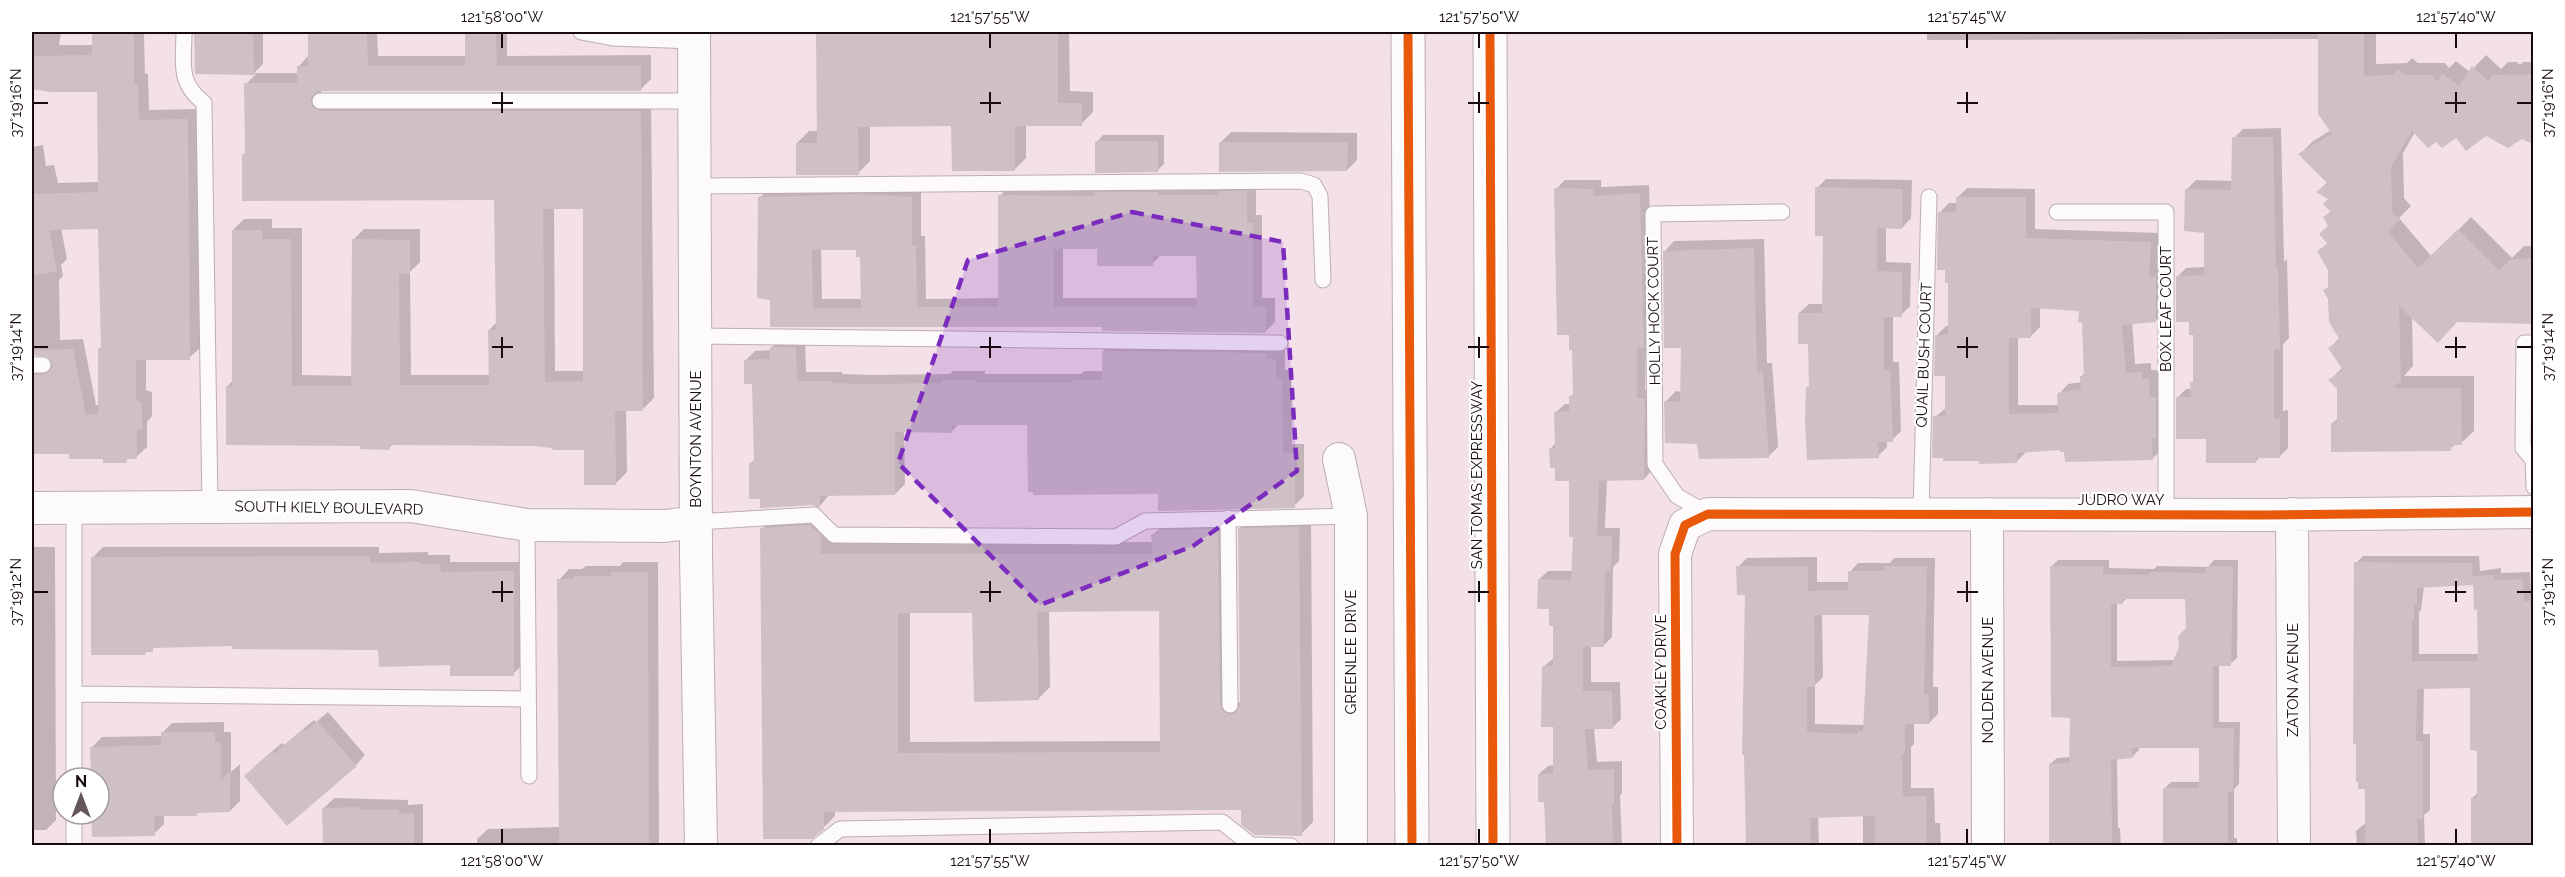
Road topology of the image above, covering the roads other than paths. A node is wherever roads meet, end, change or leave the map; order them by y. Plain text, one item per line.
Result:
1 (184, 32) edge
2 (581, 32) edge
3 (1408, 32) edge
4 (1490, 32) edge
5 (694, 36) edge
6 (320, 100) dead end
7 (694, 100) junction
8 (695, 186) junction
9 (1929, 197) dead end
10 (1782, 212) dead end
11 (2057, 212) dead end
12 (1323, 280) dead end
13 (695, 336) junction
14 (1280, 343) dead end
15 (2534, 343) edge
16 (1339, 459) dead end
17 (2533, 500) edge
18 (210, 507) junction
19 (32, 508) edge
20 (74, 508) junction
21 (1708, 514) junction
22 (1921, 514) junction
23 (1987, 514) junction
24 (2292, 514) junction
25 (2166, 515) junction
26 (1351, 516) junction
27 (1228, 518) junction
28 (696, 522) junction
29 (526, 525) junction
30 (75, 694) junction
31 (528, 699) junction
32 (1230, 705) dead end
33 (75, 766) edge
34 (529, 776) dead end
35 (74, 826) edge
36 (74, 846) edge
37 (701, 846) edge
38 (818, 846) edge
39 (1291, 846) edge
40 (1350, 846) edge
41 (1412, 846) edge
42 (1493, 846) edge
43 (1677, 846) edge
44 (1988, 846) edge
45 (2294, 846) edge

1 - 18 lane
2 - 5 lane
3 - 41 highway
4 - 42 highway, SAN TOMAS EXPRESSWAY
5 - 7 street, BOYNTON AVENUE
6 - 7 lane
7 - 8 street, BOYNTON AVENUE
8 - 12 lane
8 - 13 street, BOYNTON AVENUE
9 - 22 lane, QUAIL BUSH COURT
10 - 21 lane, HOLLY HOCK COURT
11 - 25 lane, BOX LEAF COURT
13 - 14 lane
13 - 28 street, BOYNTON AVENUE
15 - 17 lane
16 - 26 street, GREENLEE DRIVE
17 - 24 street, JUDRO WAY
18 - 20 street, SOUTH KIELY BOULEVARD
18 - 29 street, SOUTH KIELY BOULEVARD
19 - 20 street, SOUTH KIELY BOULEVARD
20 - 30 lane
21 - 22 street, JUDRO WAY
21 - 43 street, COAKLEY DRIVE
22 - 23 street, JUDRO WAY
23 - 25 street, JUDRO WAY
23 - 44 street, NOLDEN AVENUE
24 - 25 street, JUDRO WAY
24 - 45 street, ZATON AVENUE
26 - 27 lane
26 - 40 street, GREENLEE DRIVE
27 - 28 lane
27 - 32 lane
28 - 29 street, SOUTH KIELY BOULEVARD
28 - 37 street, BOYNTON AVENUE
29 - 31 lane
30 - 31 lane
30 - 33 lane
31 - 34 lane
35 - 36 lane
38 - 39 lane

